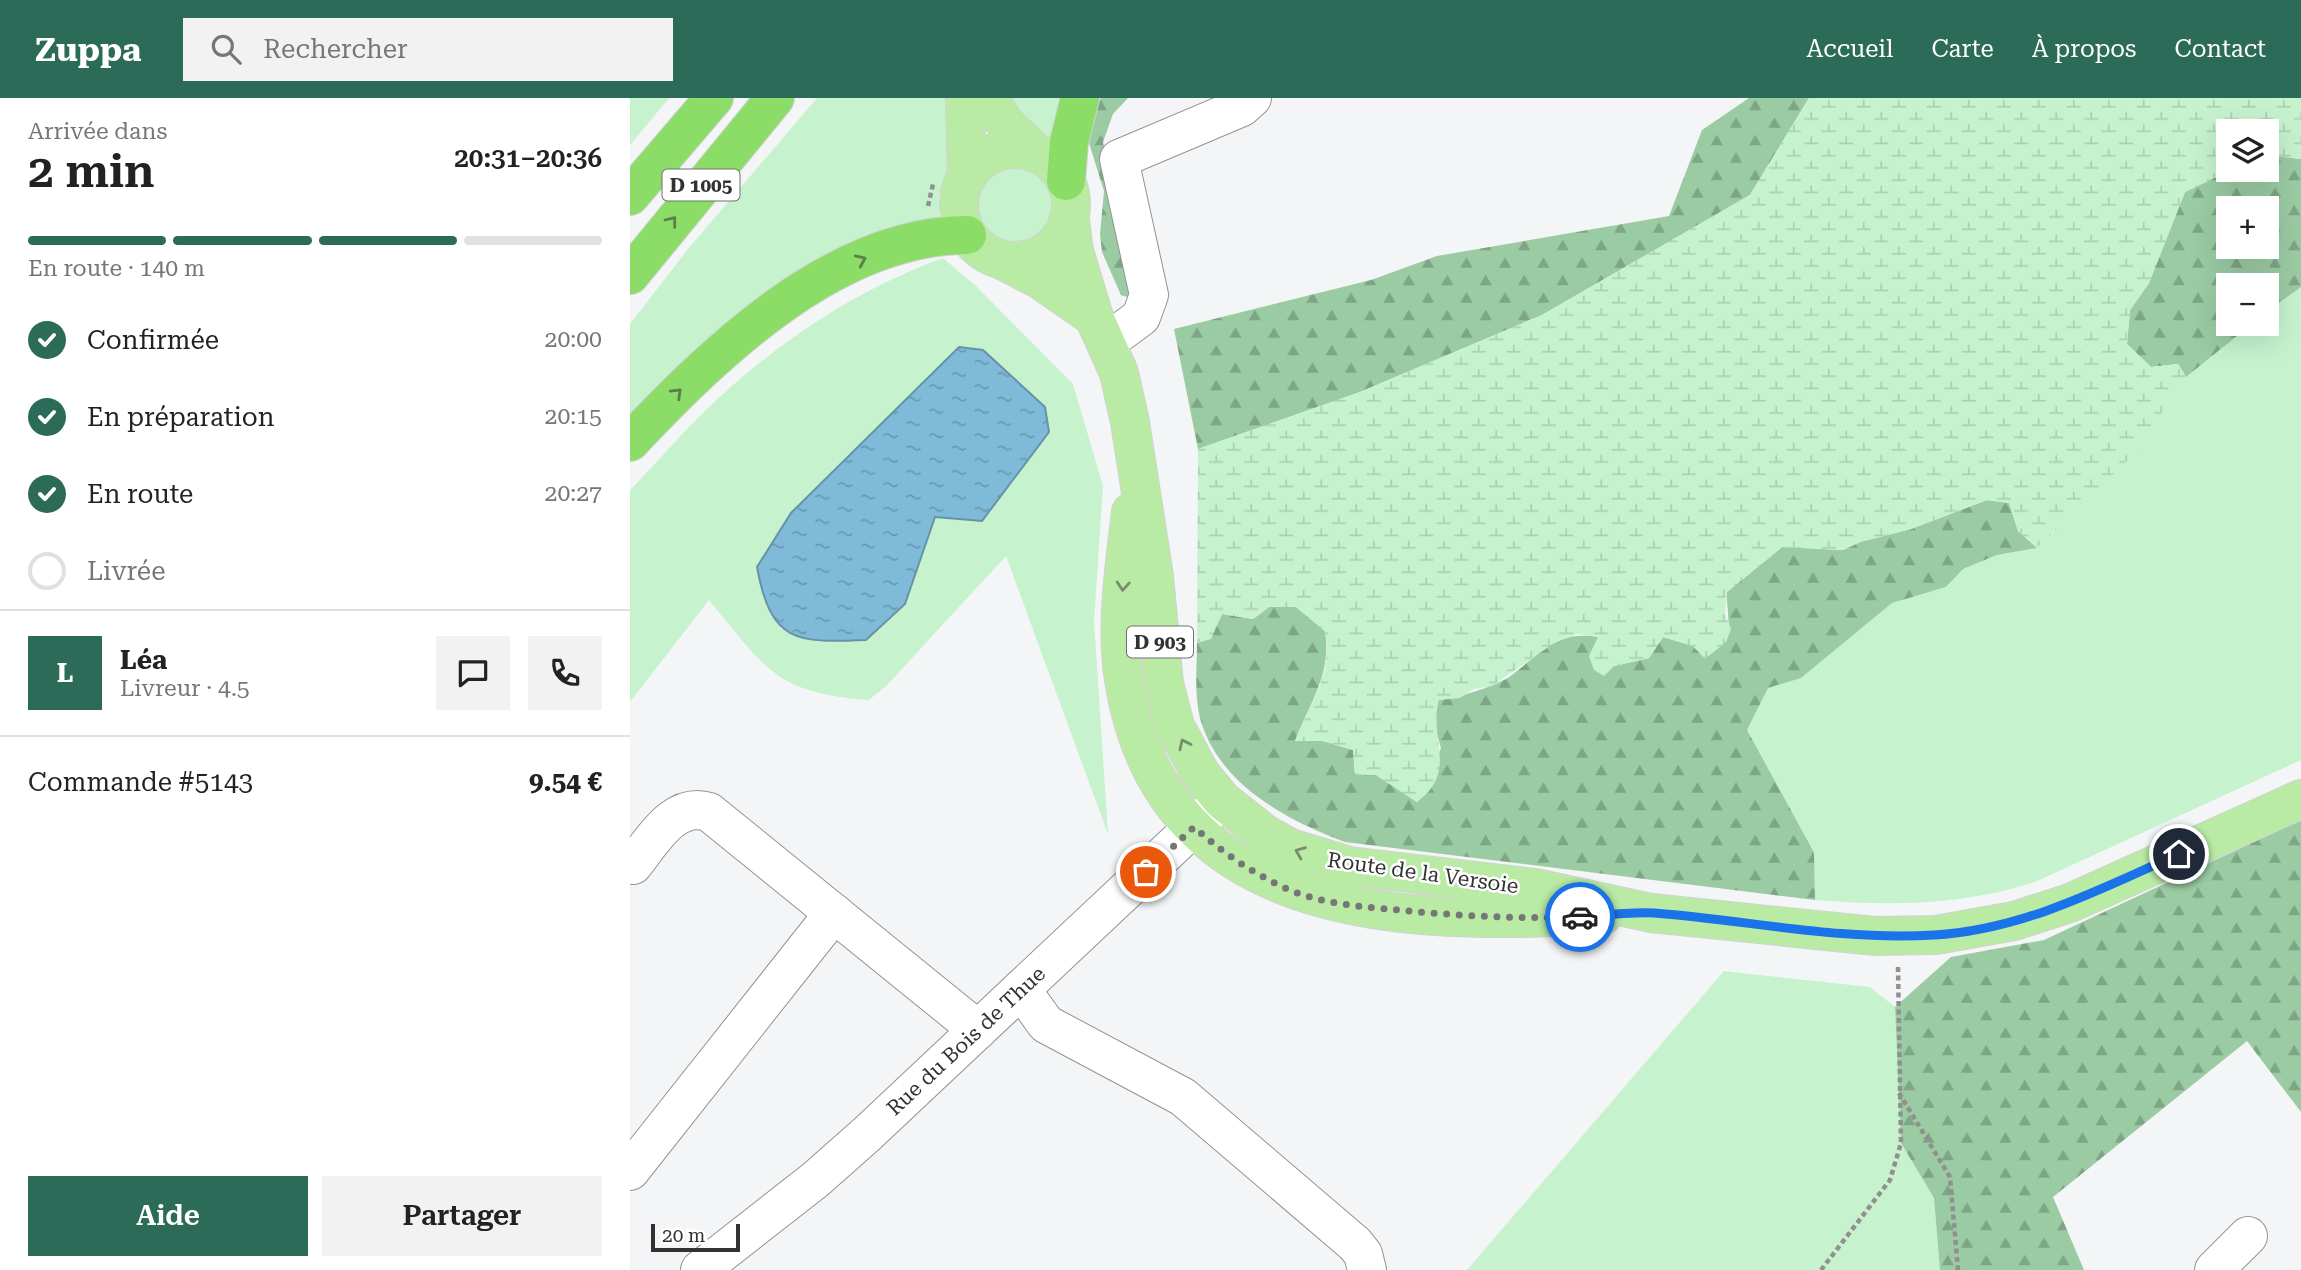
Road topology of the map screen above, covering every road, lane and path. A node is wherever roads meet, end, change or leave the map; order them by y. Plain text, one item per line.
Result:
1 (713, 98) edge
2 (775, 98) edge
3 (965, 98) edge
4 (988, 98) edge
5 (1080, 98) edge
6 (1252, 98) edge
7 (1036, 153) junction
8 (967, 177) junction
9 (1066, 181) junction
10 (630, 196) edge
11 (1070, 220) junction
12 (967, 235) junction
13 (1004, 261) junction
14 (630, 275) edge
15 (1100, 330) junction
16 (630, 442) edge
17 (1136, 470) junction
18 (2301, 799) edge
19 (1222, 800) junction
20 (1194, 827) junction
21 (633, 865) dead end
22 (1651, 913) junction
23 (834, 914) junction
24 (1898, 937) junction
25 (1021, 989) junction
26 (978, 1030) junction
27 (1899, 1091) junction
28 (630, 1171) edge
29 (2248, 1236) dead end
30 (700, 1270) edge
31 (1367, 1270) edge
32 (1821, 1270) edge
33 (1958, 1270) edge
34 (2214, 1270) edge

1 - 10 highway, D 1005
14 -> 2 highway, D 1005
3 - 8 main road
4 - 7 main road
5 - 9 highway
6 - 15 street
7 - 8 main road
7 - 9 main road
8 - 12 main road
9 - 11 main road, Route de la Versoie
11 - 13 main road
11 - 15 main road, Route de la Versoie / D 903
12 - 13 main road
16 -> 12 highway
13 - 15 main road
15 - 17 main road, Route de la Versoie / D 903
19 -> 17 main road, Route de la Versoie / D 903
17 -> 20 main road, Route de la Versoie / D 903
18 - 24 main road, Route de la Versoie / D 903
19 - 20 street, Rue du Bois de Thue
22 -> 19 main road, Route de la Versoie / D 903
20 - 22 main road, Route de la Versoie / D 903
20 - 25 street, Rue du Bois de Thue
21 - 23 street
22 - 24 main road, Route de la Versoie / D 903
23 - 26 street
23 - 28 street
24 - 27 path
25 - 26 street, Rue du Bois de Thue
25 - 31 street
26 - 30 street, Rue du Bois de Thue
27 - 32 path
27 - 33 path
29 - 34 street

